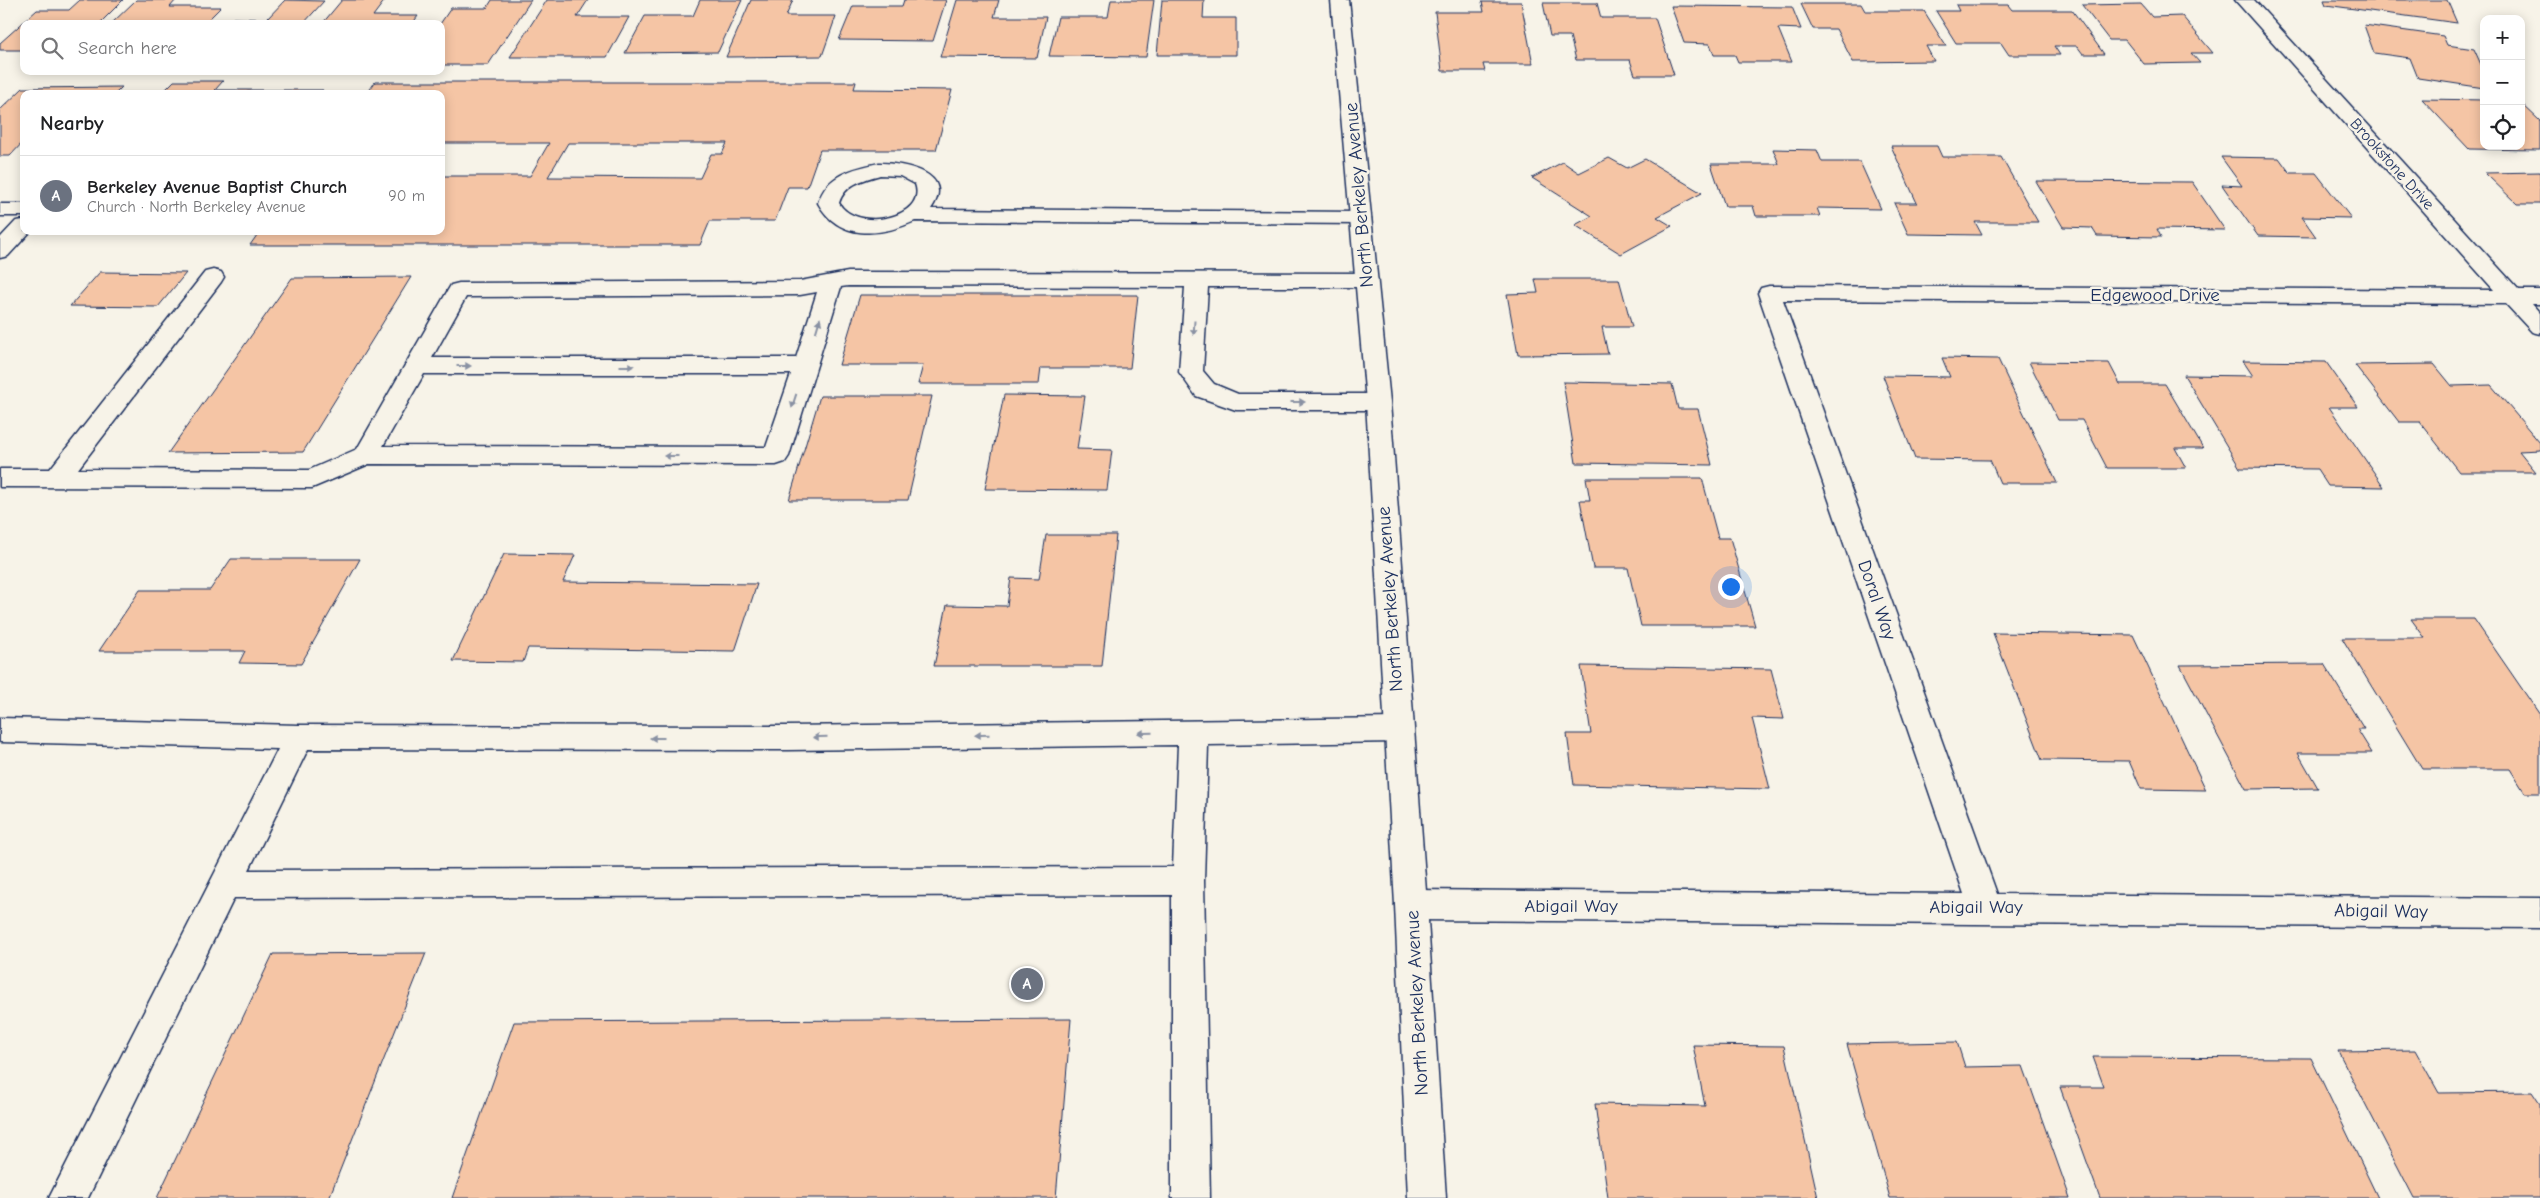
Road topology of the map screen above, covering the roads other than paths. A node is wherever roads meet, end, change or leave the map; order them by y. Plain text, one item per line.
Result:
1 (1340, 0) edge
2 (2244, 0) edge
3 (0, 210) edge
4 (20, 210) edge
5 (912, 215) dead end
6 (1360, 218) junction
7 (20, 230) edge
8 (0, 251) edge
9 (214, 277) dead end
10 (1197, 279) junction
11 (1367, 280) junction
12 (831, 283) junction
13 (1769, 293) joint
14 (2513, 296) junction
15 (2540, 297) edge
16 (2540, 327) edge
17 (416, 366) junction
18 (805, 366) junction
19 (1378, 402) junction
20 (366, 455) junction
21 (0, 478) edge
22 (58, 478) junction
23 (0, 730) edge
24 (1398, 730) junction
25 (1193, 732) junction
26 (299, 737) junction
27 (1188, 881) junction
28 (225, 884) junction
29 (1412, 905) junction
30 (1985, 907) junction
31 (2540, 913) edge
32 (68, 1198) edge
33 (1191, 1198) edge
34 (1427, 1198) edge

1 - 6 street, North Berkeley Avenue
2 - 14 street, Brookstone Drive
3 - 4 street
5 - 6 street
6 - 11 street, North Berkeley Avenue
7 - 8 street
9 - 22 street
10 - 11 street
10 - 12 street
10 -> 19 street
11 - 19 street, North Berkeley Avenue
12 - 17 street
18 -> 12 street
13 - 14 street, Edgewood Drive
13 - 30 street, Doral Way
14 - 15 street, Edgewood Drive
14 - 16 street, Brookstone Drive
17 -> 18 street
17 - 20 street
18 -> 20 street
19 - 24 street, North Berkeley Avenue
20 - 22 street
21 - 22 street
23 - 26 street
24 - 25 street
24 - 29 street, North Berkeley Avenue
25 -> 26 street
25 - 27 street
26 - 28 street
27 - 28 street
27 - 33 street
28 - 32 street
29 - 30 street, Abigail Way
29 - 34 street, North Berkeley Avenue
30 - 31 street, Abigail Way

